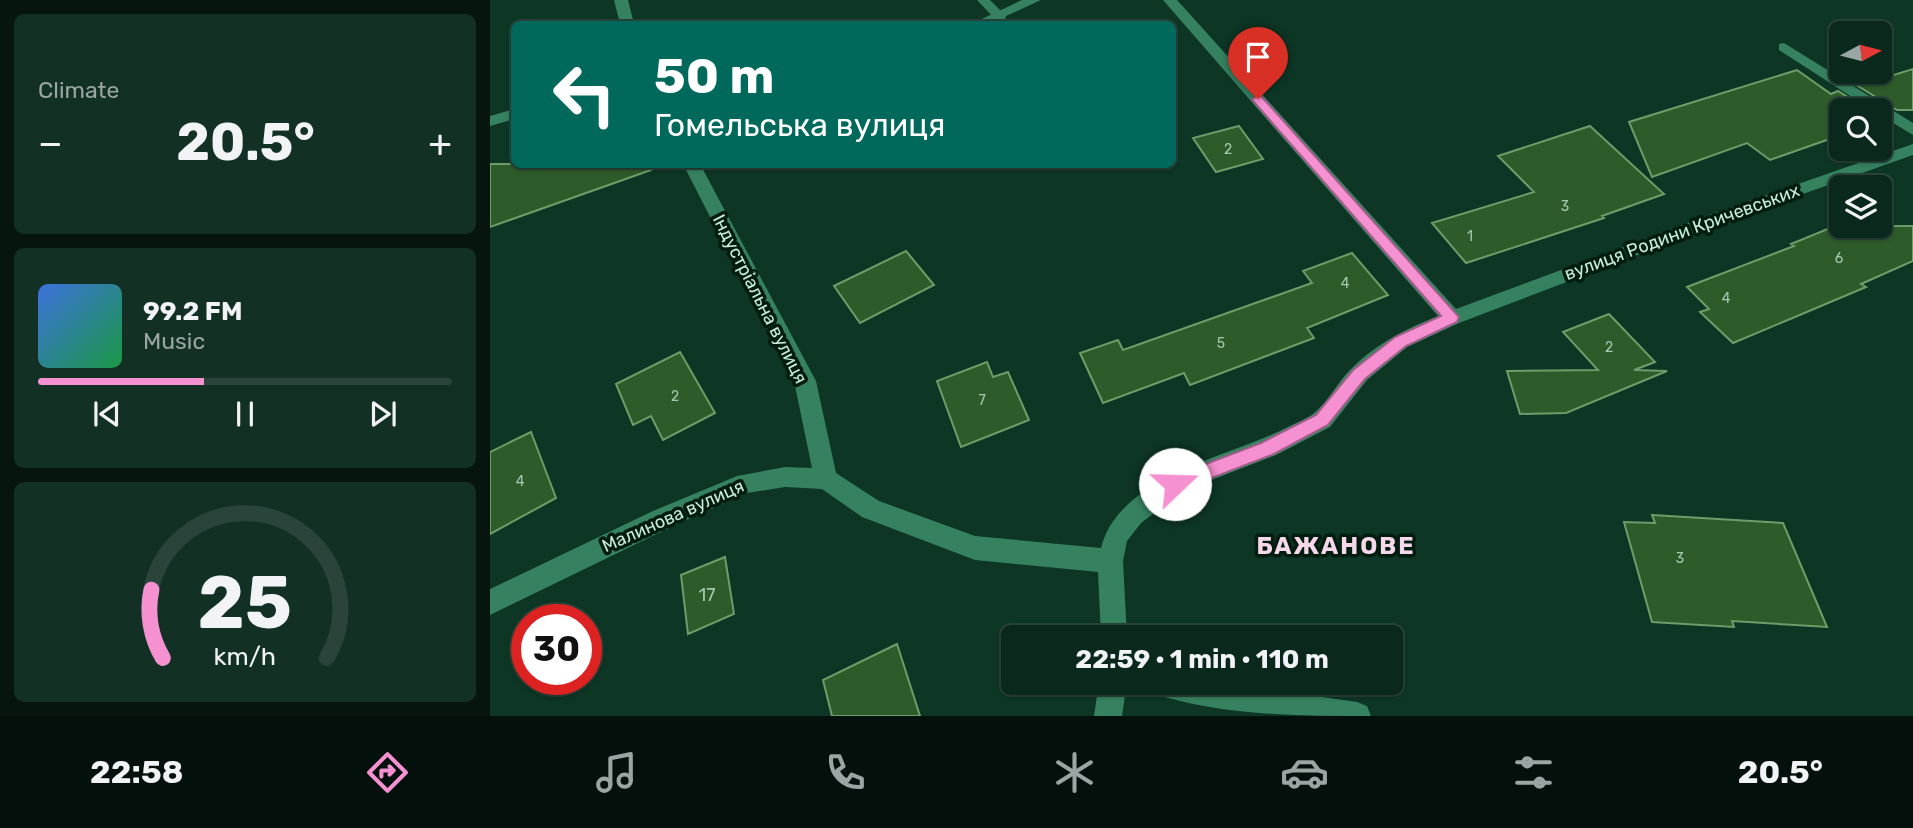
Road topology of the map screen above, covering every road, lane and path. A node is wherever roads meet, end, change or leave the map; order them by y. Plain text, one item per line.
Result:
1 (621, 0) edge
2 (983, 0) edge
3 (1034, 0) edge
4 (1170, 0) edge
5 (1000, 16) junction
6 (626, 21) edge
7 (986, 21) edge
8 (1784, 47) dead end
9 (511, 115) edge
10 (490, 121) edge
11 (1913, 130) edge
12 (1913, 149) edge
13 (693, 168) edge
14 (1452, 317) junction
15 (826, 479) junction
16 (1110, 561) junction
17 (490, 602) edge
18 (1113, 625) edge
19 (1111, 695) edge
20 (1209, 695) edge
21 (1108, 716) edge
22 (1357, 716) edge

1 - 6 street
2 - 5 lane
3 - 5 street
4 - 14 street
5 - 7 street
8 - 11 lane
9 - 10 street
12 - 14 street, вулиця Родини Кричевських
13 - 15 street, Індустріальна вулиця
14 - 16 street, вулиця Родини Кричевських
15 - 16 street
15 - 17 street, Малинова вулиця
16 - 18 street
19 - 21 street
20 - 22 street

